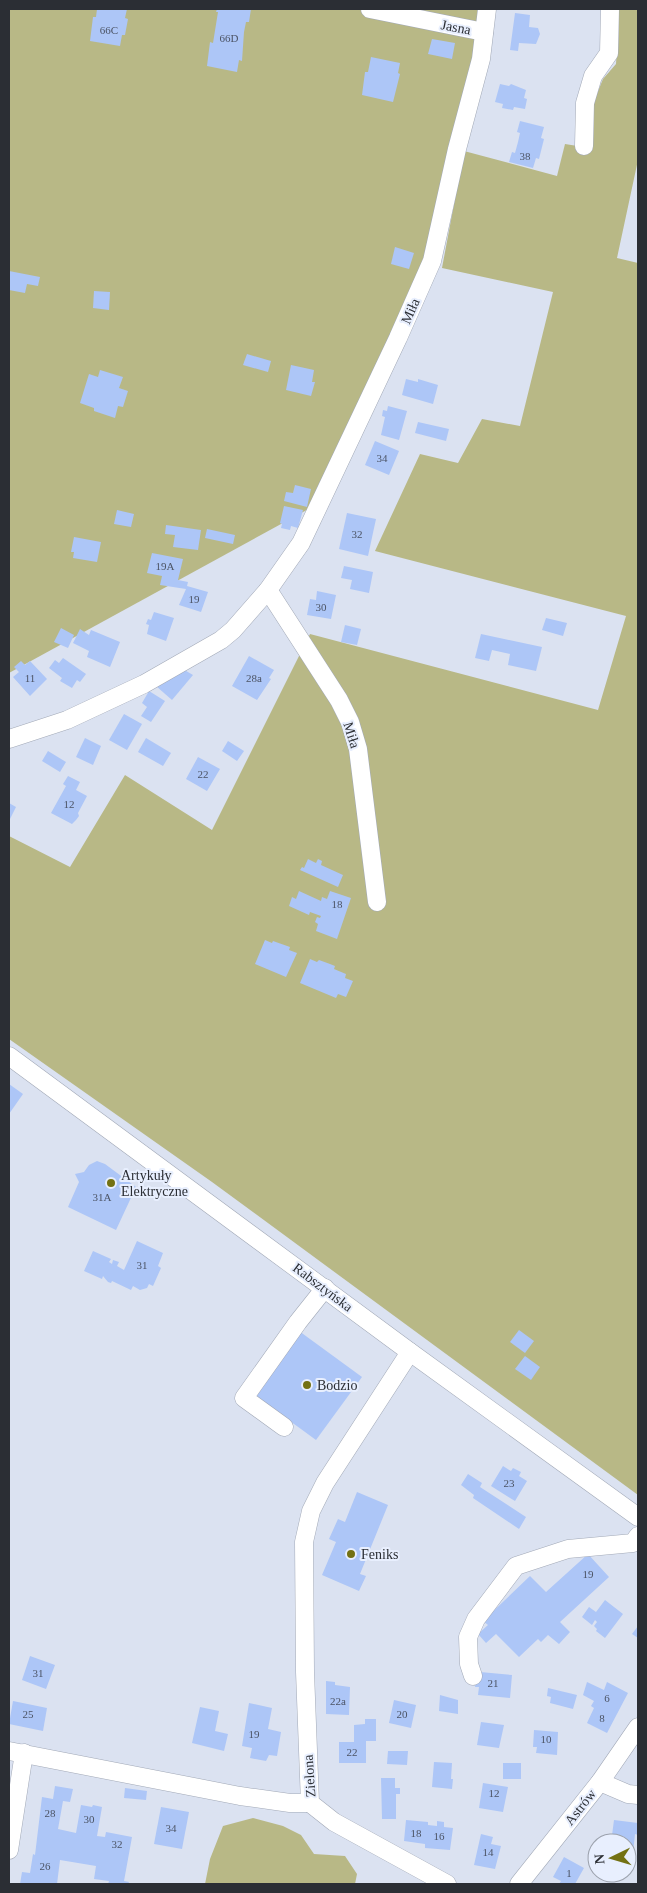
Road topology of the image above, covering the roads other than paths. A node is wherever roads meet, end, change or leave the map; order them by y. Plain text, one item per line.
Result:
1 (370, 9) edge
2 (486, 9) edge
3 (610, 9) edge
4 (484, 32) junction
5 (584, 146) dead end
6 (268, 590) junction
7 (9, 739) edge
8 (378, 902) dead end
9 (9, 1056) edge
10 (325, 1288) junction
11 (410, 1352) junction
12 (284, 1427) dead end
13 (638, 1517) edge
14 (638, 1536) edge
15 (473, 1676) dead end
16 (638, 1727) edge
17 (16, 1752) edge
18 (600, 1782) junction
19 (638, 1795) edge
20 (310, 1803) junction
21 (9, 1850) edge
22 (446, 1884) edge
23 (519, 1884) edge

1 - 4 street, Jasna
2 - 4 street, Miła
3 - 5 street
4 - 6 street, Miła
6 - 7 street, Miła
6 - 8 street, Miła
9 - 10 street, Rabsztyńska
10 - 11 street, Rabsztyńska
10 - 12 street
11 - 13 street, Rabsztyńska
11 - 20 street, Zielona
14 - 15 street
16 - 18 street, Astrów
17 - 20 street
17 - 21 street
18 - 19 street
18 - 23 street, Astrów
20 - 22 street, Zielona

